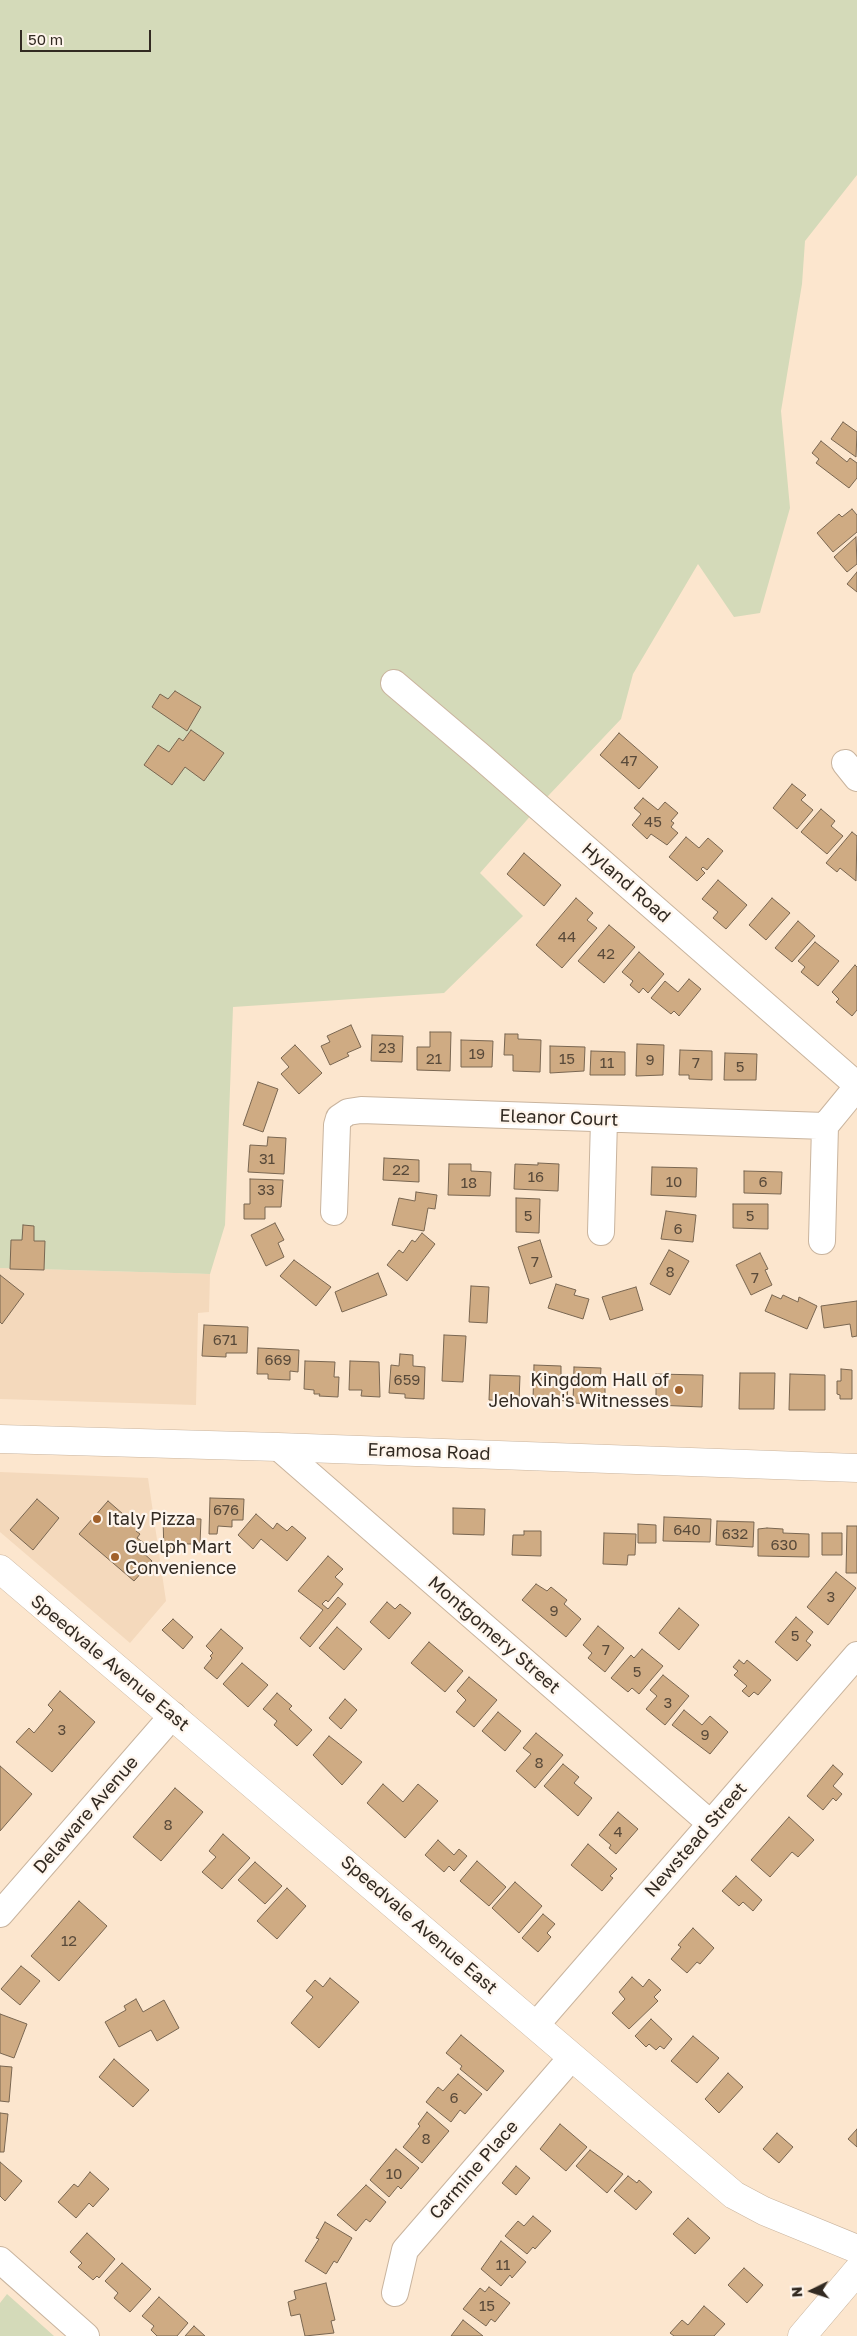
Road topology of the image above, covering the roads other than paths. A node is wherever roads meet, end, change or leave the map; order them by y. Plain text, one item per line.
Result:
1 (394, 683) dead end
2 (857, 1086) edge
3 (604, 1120) junction
4 (825, 1126) junction
5 (334, 1212) dead end
6 (601, 1232) dead end
7 (822, 1241) dead end
8 (0, 1439) edge
9 (278, 1447) junction
10 (857, 1468) edge
11 (0, 1569) edge
12 (857, 1655) edge
13 (173, 1716) junction
14 (710, 1823) junction
15 (0, 1914) edge
16 (536, 2025) junction
17 (572, 2057) junction
18 (857, 2249) edge
19 (0, 2260) edge
20 (857, 2271) edge
21 (395, 2293) dead end
22 (86, 2336) edge
23 (802, 2336) edge

1 - 2 street, Hyland Road
2 - 4 street
3 - 4 street, Eleanor Court
3 - 5 street, Eleanor Court
3 - 6 street
4 - 7 street
8 - 9 main road, Eramosa Road
9 - 10 main road, Eramosa Road
9 - 14 street, Montgomery Street
11 - 13 main road, Speedvale Avenue East
12 - 14 street, Newstead Street
13 - 15 street, Delaware Avenue
13 - 16 main road, Speedvale Avenue East
14 - 16 street, Newstead Street
16 - 17 main road, Speedvale Avenue East
17 - 18 main road, Speedvale Avenue East
17 - 21 street, Carmine Place
19 - 22 street
20 - 23 main road

